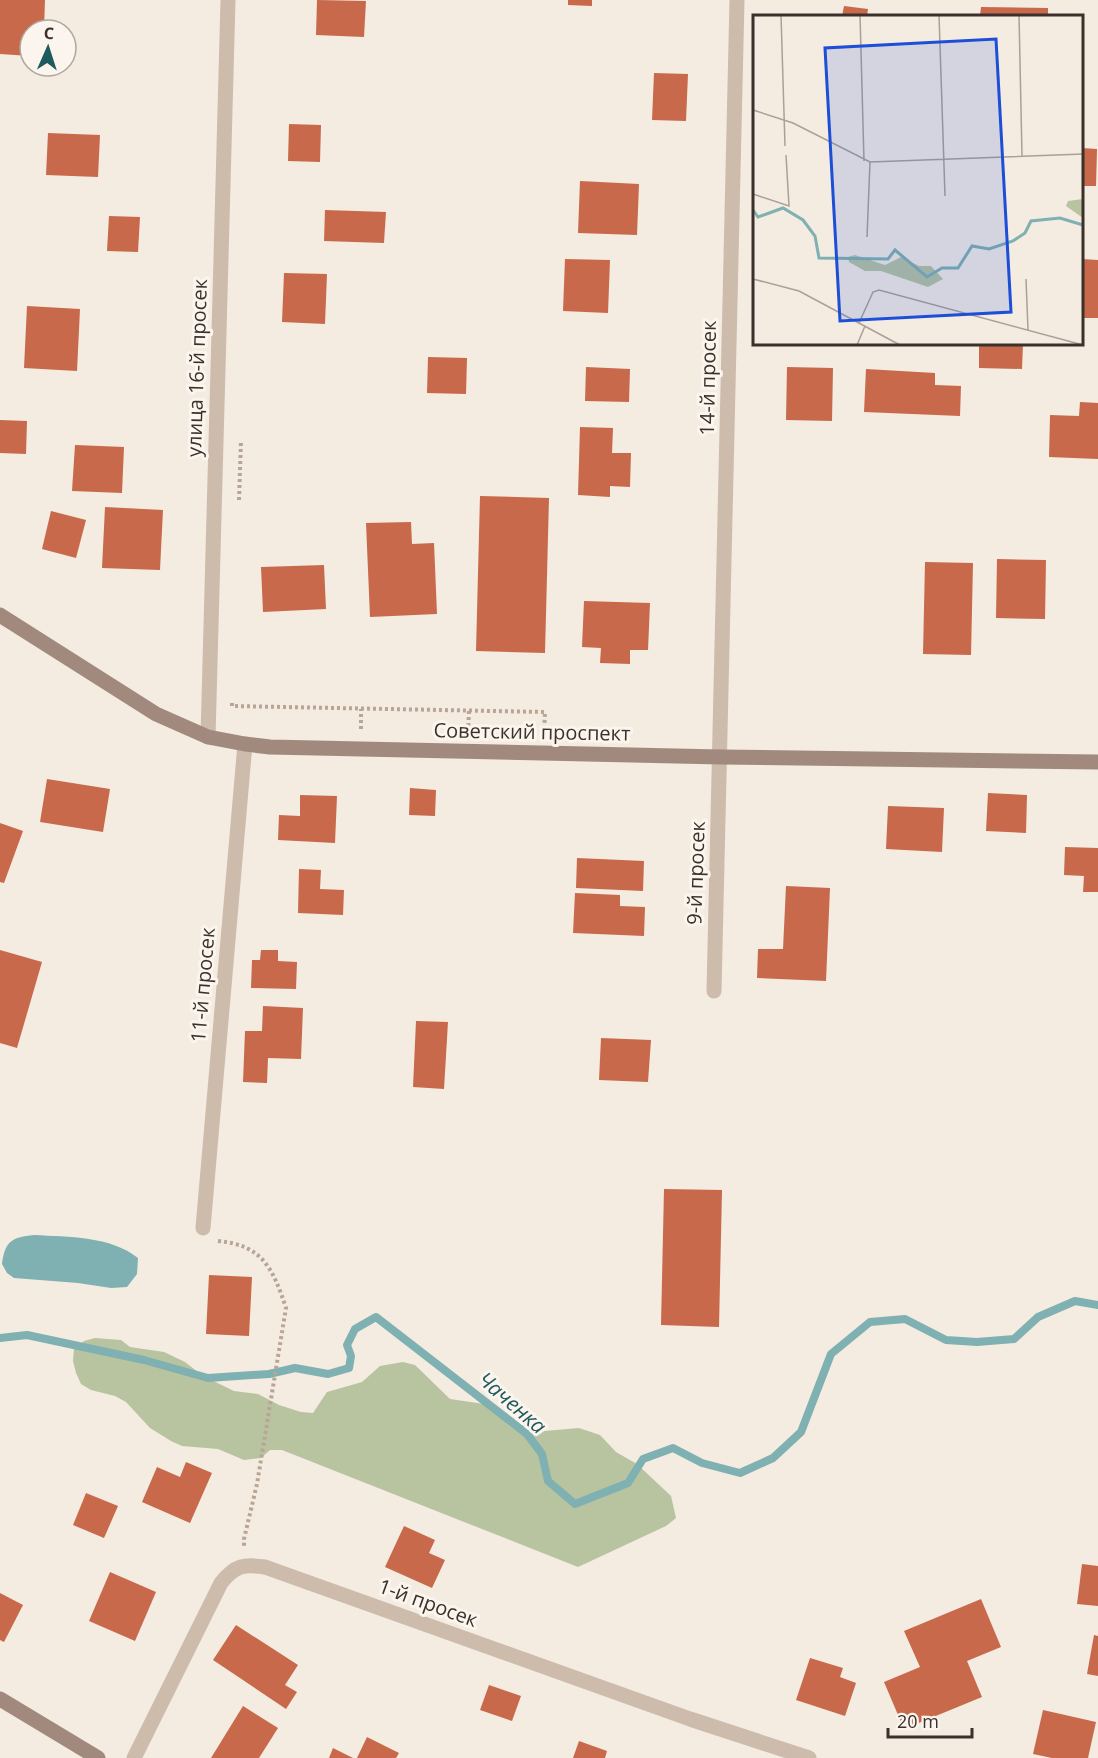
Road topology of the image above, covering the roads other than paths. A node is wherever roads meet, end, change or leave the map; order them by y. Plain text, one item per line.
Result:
1 (228, 0) edge
2 (737, 0) edge
3 (0, 615) edge
4 (208, 737) junction
5 (245, 744) junction
6 (721, 757) junction
7 (1098, 762) edge
8 (714, 991) dead end
9 (203, 1228) road end
10 (0, 1699) edge
11 (99, 1758) edge
12 (134, 1758) edge
13 (809, 1758) edge

1 - 4 street, улица 16-й просек
2 - 6 street, 14-й просек
3 - 4 street, Советский проспект
4 - 5 street, Советский проспект
5 - 6 street, Советский проспект
5 - 9 street, 11-й просек
6 - 7 street, Советский проспект
6 - 8 street, 9-й просек
10 - 11 street
12 - 13 street, 1-й просек

